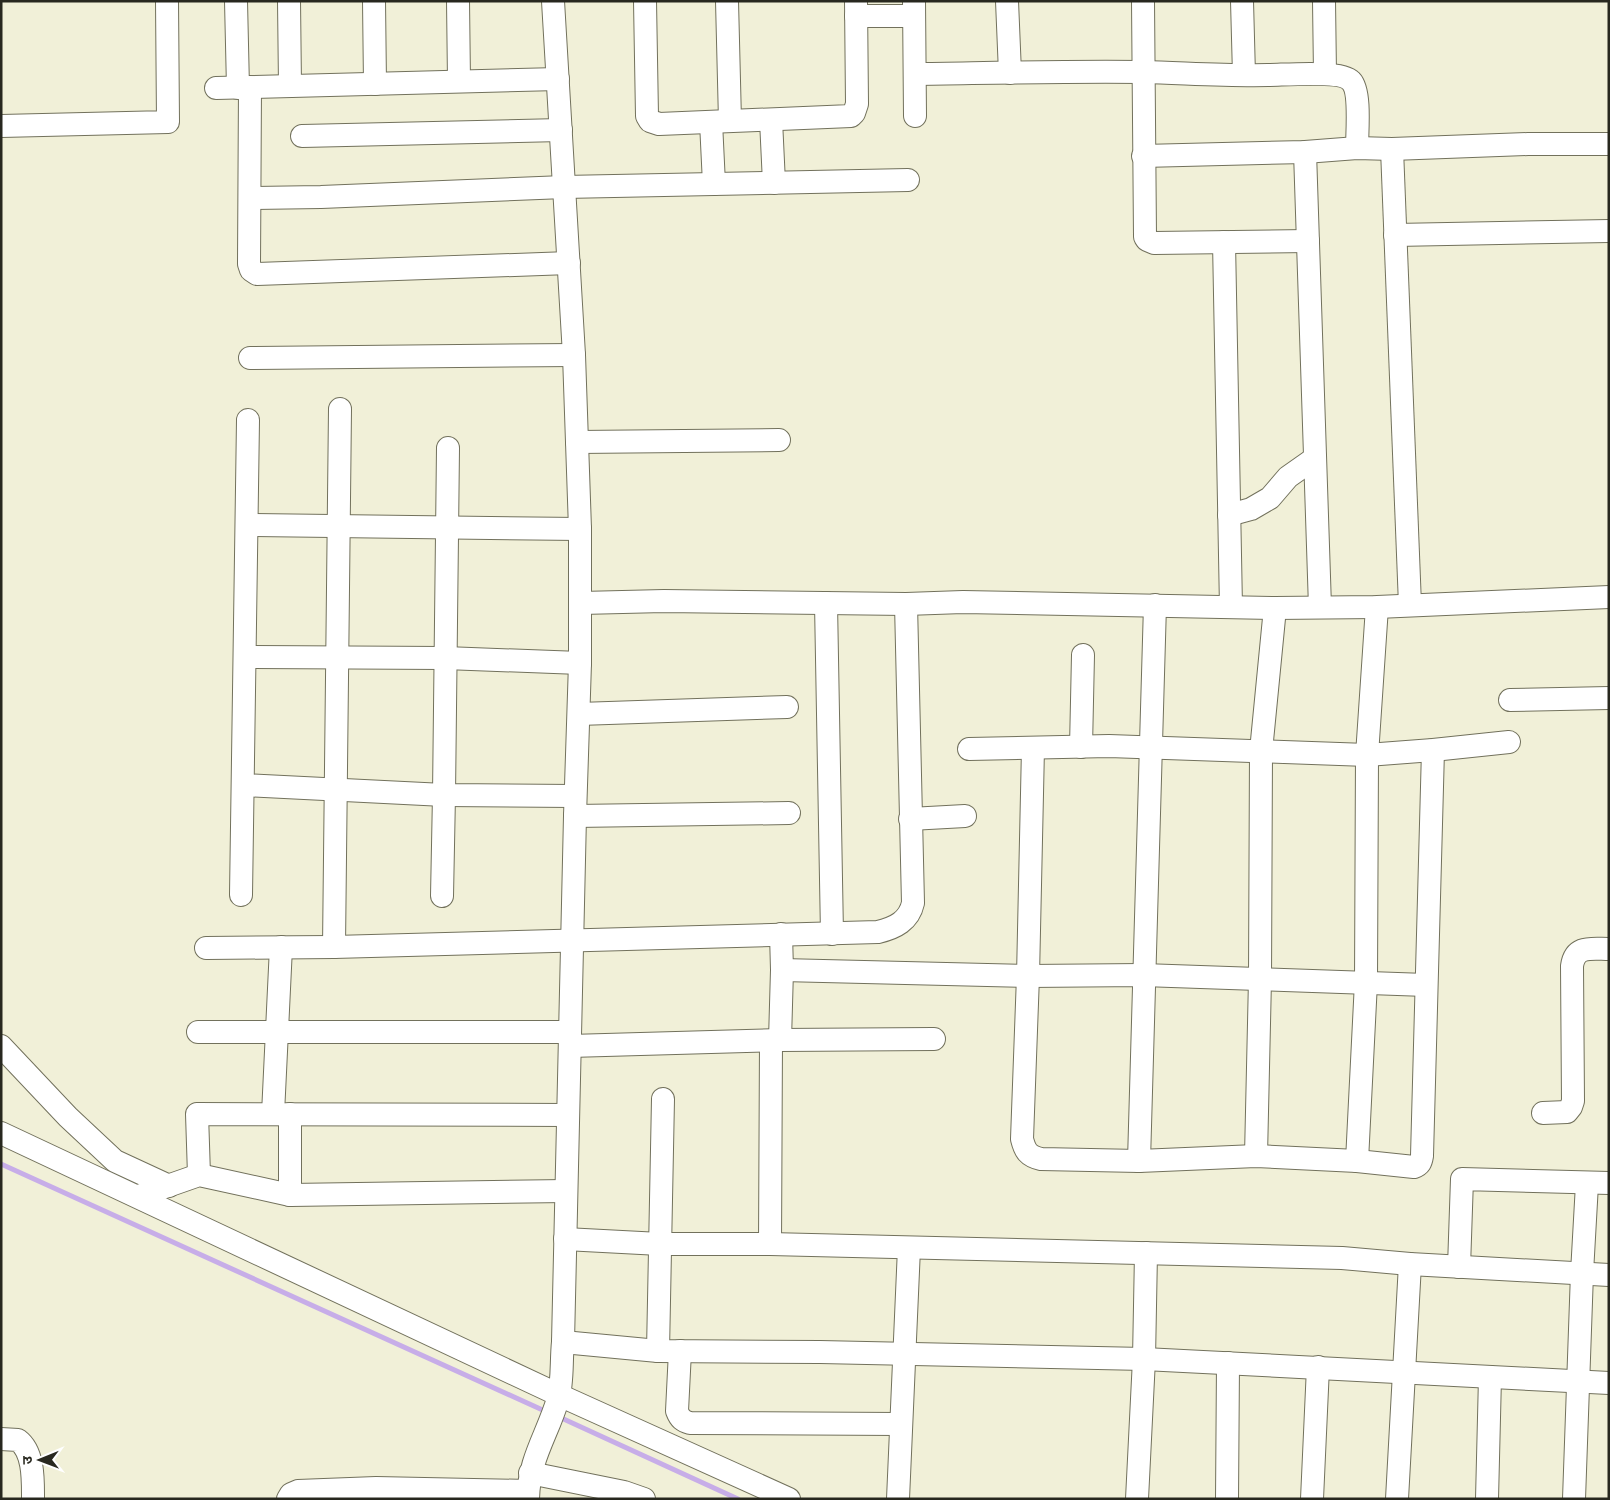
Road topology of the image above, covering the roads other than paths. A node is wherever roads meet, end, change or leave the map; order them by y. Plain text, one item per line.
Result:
1 (167, 1) edge
2 (236, 1) edge
3 (289, 1) edge
4 (374, 1) edge
5 (458, 1) edge
6 (553, 1) edge
7 (645, 1) edge
8 (727, 1) edge
9 (1007, 1) edge
10 (1143, 1) edge
11 (1242, 1) edge
12 (1324, 1) edge
13 (856, 8) edge
14 (914, 9) edge
15 (1143, 72) junction
16 (1010, 73) junction
17 (915, 74) junction
18 (1325, 74) junction
19 (1244, 75) junction
20 (558, 78) junction
21 (459, 81) junction
22 (375, 84) junction
23 (290, 86) junction
24 (244, 87) junction
25 (216, 88) dead end
26 (915, 116) dead end
27 (771, 120) junction
28 (720, 122) junction
29 (1, 126) edge
30 (561, 130) junction
31 (302, 136) dead end
32 (1609, 144) edge
33 (1357, 148) junction
34 (1392, 149) junction
35 (1305, 152) junction
36 (1143, 156) junction
37 (908, 180) dead end
38 (714, 184) junction
39 (774, 184) junction
40 (564, 187) junction
41 (250, 198) junction
42 (1609, 231) edge
43 (1395, 235) junction
44 (1308, 241) junction
45 (1224, 242) junction
46 (569, 263) junction
47 (574, 355) junction
48 (250, 358) dead end
49 (340, 409) dead end
50 (248, 420) dead end
51 (779, 440) dead end
52 (577, 442) junction
53 (448, 448) dead end
54 (1315, 458) junction
55 (1229, 515) junction
56 (247, 525) junction
57 (339, 526) junction
58 (447, 527) junction
59 (580, 529) junction
60 (1609, 597) edge
61 (581, 603) junction
62 (826, 603) junction
63 (906, 604) junction
64 (1155, 605) junction
65 (1410, 605) junction
66 (1231, 607) junction
67 (1320, 607) junction
68 (1377, 607) junction
69 (1275, 608) junction
70 (1083, 655) dead end
71 (245, 657) junction
72 (338, 657) junction
73 (445, 658) junction
74 (580, 663) junction
75 (1609, 698) edge
76 (1510, 700) dead end
77 (787, 706) dead end
78 (579, 714) junction
79 (1508, 742) dead end
80 (1081, 747) junction
81 (1033, 748) junction
82 (969, 749) dead end
83 (1151, 749) junction
84 (1434, 750) junction
85 (1261, 751) junction
86 (1367, 755) junction
87 (243, 785) junction
88 (335, 790) junction
89 (444, 794) junction
90 (575, 806) junction
91 (788, 812) dead end
92 (965, 816) dead end
93 (910, 819) junction
94 (241, 896) dead end
95 (442, 896) dead end
96 (781, 934) junction
97 (832, 934) junction
98 (572, 941) junction
99 (281, 947) junction
100 (334, 947) junction
101 (206, 948) dead end
102 (1609, 949) edge
103 (782, 970) junction
104 (1143, 975) junction
105 (1028, 976) junction
106 (1260, 979) junction
107 (1366, 982) junction
108 (1426, 985) junction
109 (198, 1032) dead end
110 (277, 1032) junction
111 (934, 1038) dead end
112 (570, 1039) junction
113 (776, 1040) junction
114 (1, 1046) edge
115 (664, 1099) dead end
116 (1543, 1113) dead end
117 (281, 1114) junction
118 (568, 1115) junction
119 (1, 1133) edge
120 (1256, 1156) junction
121 (1139, 1161) junction
122 (1357, 1161) junction
123 (199, 1175) junction
124 (1598, 1184) edge
125 (169, 1186) junction
126 (566, 1191) junction
127 (139, 1196) junction
128 (290, 1196) junction
129 (565, 1239) junction
130 (660, 1244) junction
131 (770, 1244) junction
132 (909, 1248) junction
133 (1146, 1253) junction
134 (1410, 1264) junction
135 (1459, 1266) junction
136 (1582, 1272) junction
137 (1609, 1275) edge
138 (563, 1342) junction
139 (658, 1351) junction
140 (680, 1351) junction
141 (904, 1355) junction
142 (1144, 1359) junction
143 (1228, 1363) junction
144 (1318, 1367) junction
145 (1404, 1373) junction
146 (1490, 1378) junction
147 (1578, 1381) junction
148 (1609, 1383) edge
149 (558, 1398) junction
150 (900, 1424) junction
151 (1, 1439) edge
152 (529, 1488) edge
153 (33, 1499) edge
154 (288, 1499) edge
155 (644, 1499) edge
156 (789, 1499) edge
157 (898, 1499) edge
158 (1137, 1499) edge
159 (1227, 1499) edge
160 (1312, 1499) edge
161 (1397, 1499) edge
162 (1487, 1499) edge
163 (1574, 1499) edge

1 - 29 street
2 - 24 street
3 - 23 street
4 - 22 street
5 - 21 street
6 - 20 street
7 - 28 street
8 - 28 street
9 - 16 street
10 - 15 street
11 - 19 street
12 - 18 street
13 - 14 street
13 - 27 street
14 - 17 street
15 - 16 street
15 - 19 street
15 - 36 street
16 - 17 street
17 - 26 street
18 - 19 street
18 - 33 street
20 - 21 street
20 - 30 street
21 - 22 street
22 - 23 street
23 - 24 street
24 - 25 street
24 - 41 street
27 - 28 street
27 - 39 street
28 - 38 street
30 - 31 street
30 - 40 street
32 - 34 street
33 - 34 street
33 - 35 street
34 - 43 street
35 - 36 street
35 - 44 street
36 - 45 street
37 - 39 street
38 - 39 street
38 - 40 street
40 - 41 street
40 - 46 street
41 - 46 street
42 - 43 street
43 - 65 street
44 - 45 street
44 - 54 street
45 - 55 street
46 - 47 street
47 - 48 street
47 - 52 street
49 - 57 street
50 - 56 street
51 - 52 street
52 - 59 street
53 - 58 street
54 - 55 street
54 - 67 street
55 - 66 street
56 - 57 street
56 - 71 street
57 - 58 street
57 - 72 street
58 - 59 street
58 - 73 street
59 - 61 street
60 - 65 street
61 - 62 street
61 - 74 street
62 - 63 street
62 - 97 street
63 - 64 street
63 - 93 street
64 - 66 street
64 - 83 street
65 - 68 street
66 - 69 street
67 - 68 street
67 - 69 street
68 - 86 street
69 - 85 street
70 - 80 street
71 - 72 street
71 - 87 street
72 - 73 street
72 - 88 street
73 - 74 street
73 - 89 street
74 - 78 street
75 - 76 street
77 - 78 street
78 - 90 street
79 - 84 street
80 - 81 street
80 - 83 street
81 - 82 street
81 - 105 street
83 - 85 street
83 - 104 street
84 - 86 street
84 - 108 street
85 - 86 street
85 - 106 street
86 - 107 street
87 - 88 street
87 - 94 street
88 - 89 street
88 - 100 street
89 - 90 street
89 - 95 street
90 - 91 street
90 - 98 street
92 - 93 street
93 - 97 street
96 - 97 street
96 - 98 street
96 - 103 street
98 - 100 street
98 - 112 street
99 - 100 street
99 - 101 street
99 - 110 street
102 - 116 street
103 - 105 street
103 - 113 street
104 - 105 street
104 - 106 street
104 - 121 street
105 - 121 street
106 - 107 street
106 - 120 street
107 - 108 street
107 - 122 street
108 - 122 street
109 - 110 street
110 - 112 street
110 - 117 street
111 - 113 street
112 - 113 street
112 - 118 street
113 - 131 street
114 - 125 street
115 - 130 street
117 - 118 street
117 - 123 street
117 - 128 street
118 - 126 street
119 - 127 street
120 - 121 street
120 - 122 street
123 - 125 street
123 - 128 street
124 - 135 street
124 - 136 street
125 - 127 street
126 - 128 street
126 - 129 street
127 - 149 street
129 - 130 street
129 - 138 street
130 - 131 street
130 - 139 street
131 - 132 street
132 - 133 street
132 - 141 street
133 - 134 street
133 - 142 street
134 - 135 street
134 - 145 street
135 - 136 street
136 - 137 street
136 - 147 street
138 - 139 street
138 - 149 street
139 - 140 street
140 - 141 street
140 - 150 street
141 - 142 street
141 - 150 street
142 - 143 street
142 - 158 street
143 - 144 street
143 - 159 street
144 - 145 street
144 - 160 street
145 - 146 street
145 - 161 street
146 - 147 street
146 - 162 street
147 - 148 street
147 - 163 street
149 - 152 street
149 - 156 street
150 - 157 street
151 - 153 street
152 - 154 street
152 - 155 street

